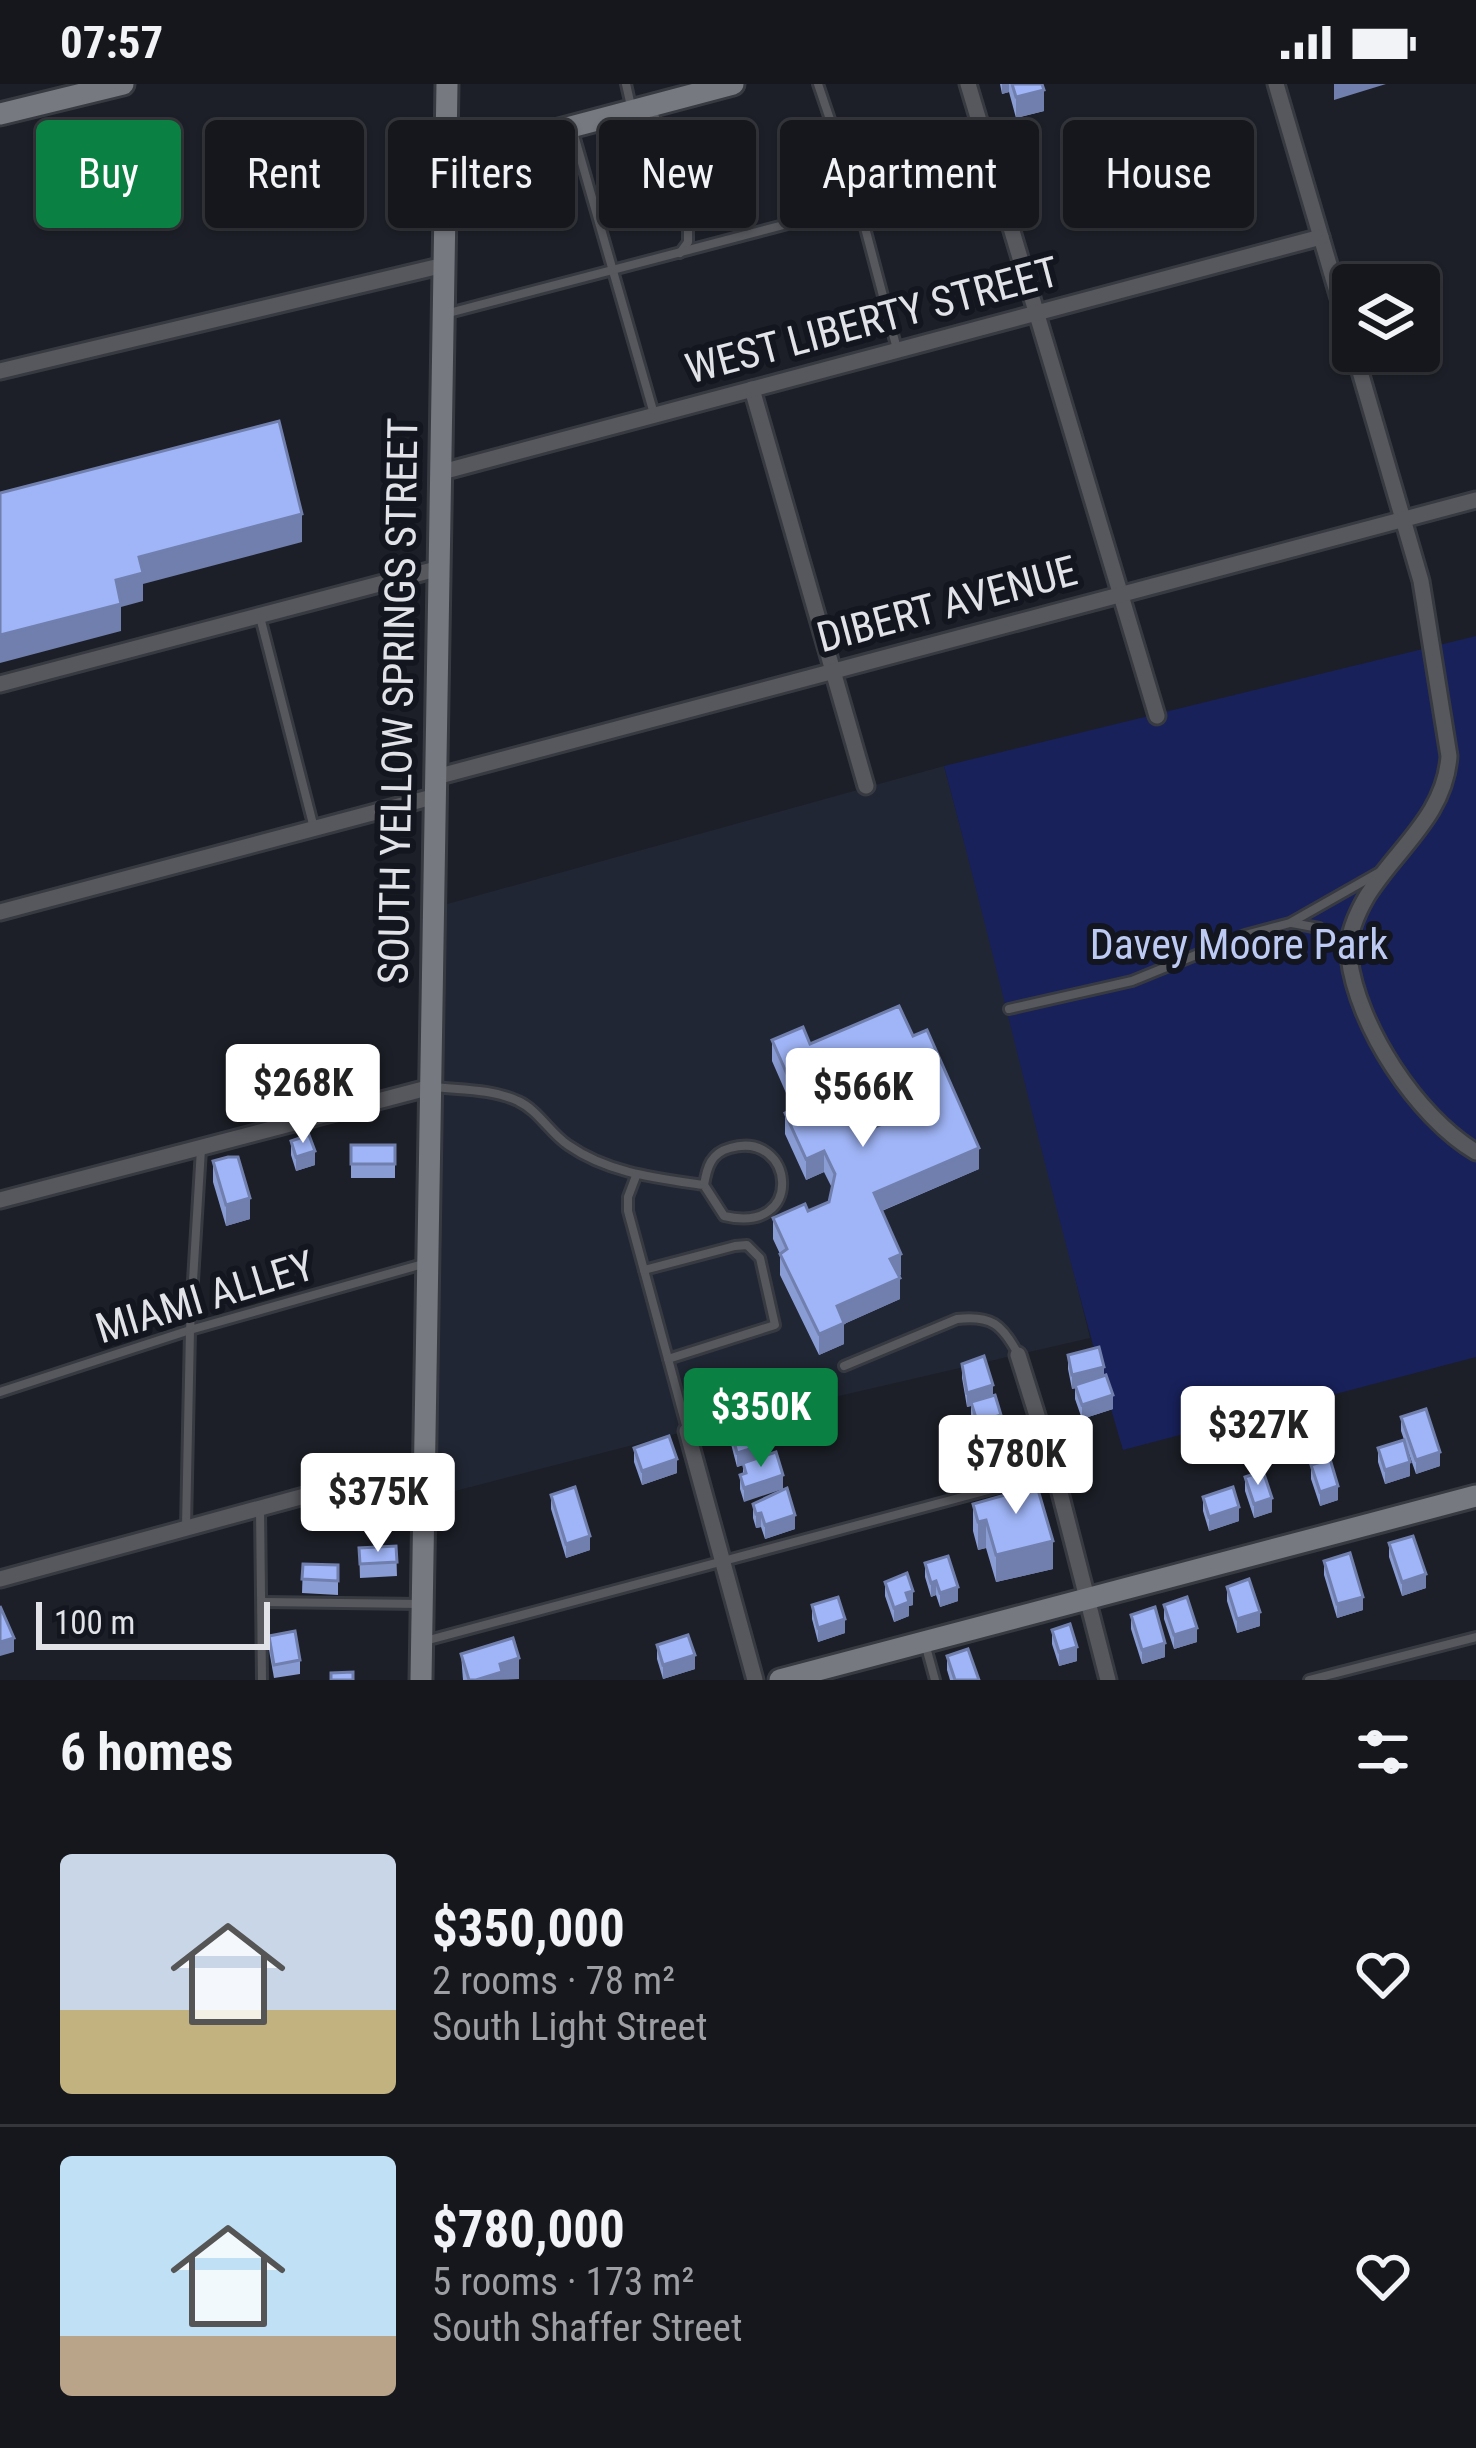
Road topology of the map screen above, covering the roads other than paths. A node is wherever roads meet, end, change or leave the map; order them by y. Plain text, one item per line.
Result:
1 (123, 84) edge
2 (447, 84) edge
3 (626, 84) edge
4 (733, 84) edge
5 (818, 84) edge
6 (968, 84) edge
7 (1276, 84) edge
8 (641, 108) junction
9 (0, 114) edge
10 (447, 120) edge
11 (830, 120) edge
12 (978, 120) edge
13 (575, 126) edge
14 (575, 137) edge
15 (780, 227) edge
16 (445, 228) edge
17 (865, 228) edge
18 (1010, 228) edge
19 (1321, 237) junction
20 (679, 254) junction
21 (444, 266) junction
22 (615, 272) junction
23 (1332, 274) edge
24 (1036, 313) junction
25 (443, 315) junction
26 (897, 351) junction
27 (0, 371) edge
28 (1361, 372) edge
29 (752, 389) junction
30 (654, 416) junction
31 (442, 472) junction
32 (1476, 500) edge
33 (1404, 520) junction
34 (440, 568) junction
35 (1121, 596) junction
36 (260, 615) junction
37 (833, 672) junction
38 (0, 684) edge
39 (1157, 716) dead end
40 (436, 786) junction
41 (866, 786) dead end
42 (314, 828) junction
43 (1394, 862) junction
44 (0, 912) edge
45 (1290, 923) junction
46 (1348, 955) junction
47 (1010, 1009) dead end
48 (431, 1087) junction
49 (201, 1147) junction
50 (1476, 1152) edge
51 (636, 1176) junction
52 (704, 1185) junction
53 (0, 1200) edge
54 (428, 1263) junction
55 (644, 1270) junction
56 (190, 1330) junction
57 (1018, 1355) joint
58 (668, 1360) junction
59 (844, 1366) dead end
60 (0, 1392) edge
61 (687, 1431) joint
62 (425, 1463) junction
63 (1055, 1473) junction
64 (1033, 1479) edge
65 (1011, 1484) edge
66 (1476, 1496) edge
67 (260, 1508) junction
68 (186, 1528) junction
69 (722, 1559) junction
70 (0, 1579) edge
71 (1085, 1600) junction
72 (262, 1602) junction
73 (422, 1604) junction
74 (1476, 1637) edge
75 (422, 1642) junction
76 (925, 1642) junction
77 (262, 1680) edge
78 (421, 1680) edge
79 (755, 1680) edge
80 (780, 1680) edge
81 (935, 1680) edge
82 (1108, 1680) edge
83 (1309, 1680) edge

1 - 9 main road
2 - 10 main road, SOUTH YELLOW SPRINGS STREET
3 - 8 lane
4 - 8 main road
5 - 11 lane
6 - 12 street
7 - 19 street
8 - 13 main road
8 - 20 lane
14 - 22 lane
15 - 20 lane
16 - 21 main road, SOUTH YELLOW SPRINGS STREET
17 - 26 lane
18 - 24 street
19 - 23 street
19 - 24 street, WEST LIBERTY STREET
20 - 22 lane
21 - 25 main road, SOUTH YELLOW SPRINGS STREET
21 - 27 street
22 - 25 lane
22 - 30 lane
24 - 26 street, WEST LIBERTY STREET
24 - 35 street
25 - 31 main road, SOUTH YELLOW SPRINGS STREET
26 - 29 street, WEST LIBERTY STREET
28 - 33 street
29 - 30 street, WEST LIBERTY STREET
29 - 37 street
30 - 31 street, WEST LIBERTY STREET
31 - 34 main road, SOUTH YELLOW SPRINGS STREET
32 - 33 street, DIBERT AVENUE
33 - 35 street, DIBERT AVENUE
33 - 43 street
34 - 36 street
34 - 40 main road, SOUTH YELLOW SPRINGS STREET
35 - 37 street, DIBERT AVENUE
35 - 39 street
36 - 38 street
36 - 42 lane
37 - 40 street, DIBERT AVENUE
37 - 41 street
40 - 42 street, DIBERT AVENUE
40 - 48 main road, SOUTH YELLOW SPRINGS STREET
42 - 44 street, DIBERT AVENUE
43 - 45 lane
43 - 46 street
45 - 46 lane
45 - 47 lane
46 - 50 street
48 - 49 street
48 - 51 lane
48 - 54 main road, SOUTH YELLOW SPRINGS STREET
49 - 53 street
49 - 56 lane
51 - 52 lane
51 - 55 lane
52 - 52 lane
54 - 56 lane, MIAMI ALLEY
54 - 62 main road, SOUTH YELLOW SPRINGS STREET
55 - 58 lane
55 - 58 lane
56 - 60 lane, MIAMI ALLEY
56 - 68 lane
57 - 59 lane
57 - 63 street
58 - 61 lane
61 - 69 street
62 - 67 street
62 - 73 main road, SOUTH YELLOW SPRINGS STREET
63 - 64 lane
63 - 71 street
65 - 69 lane
66 - 71 main road
67 - 68 street
67 - 72 lane
68 - 70 street
69 - 75 lane
69 - 79 street
71 - 76 main road
71 - 82 street
72 - 73 lane
72 - 77 lane
73 - 75 main road, SOUTH YELLOW SPRINGS STREET
74 - 83 lane
75 - 78 main road, SOUTH YELLOW SPRINGS STREET
76 - 80 main road
76 - 81 lane

